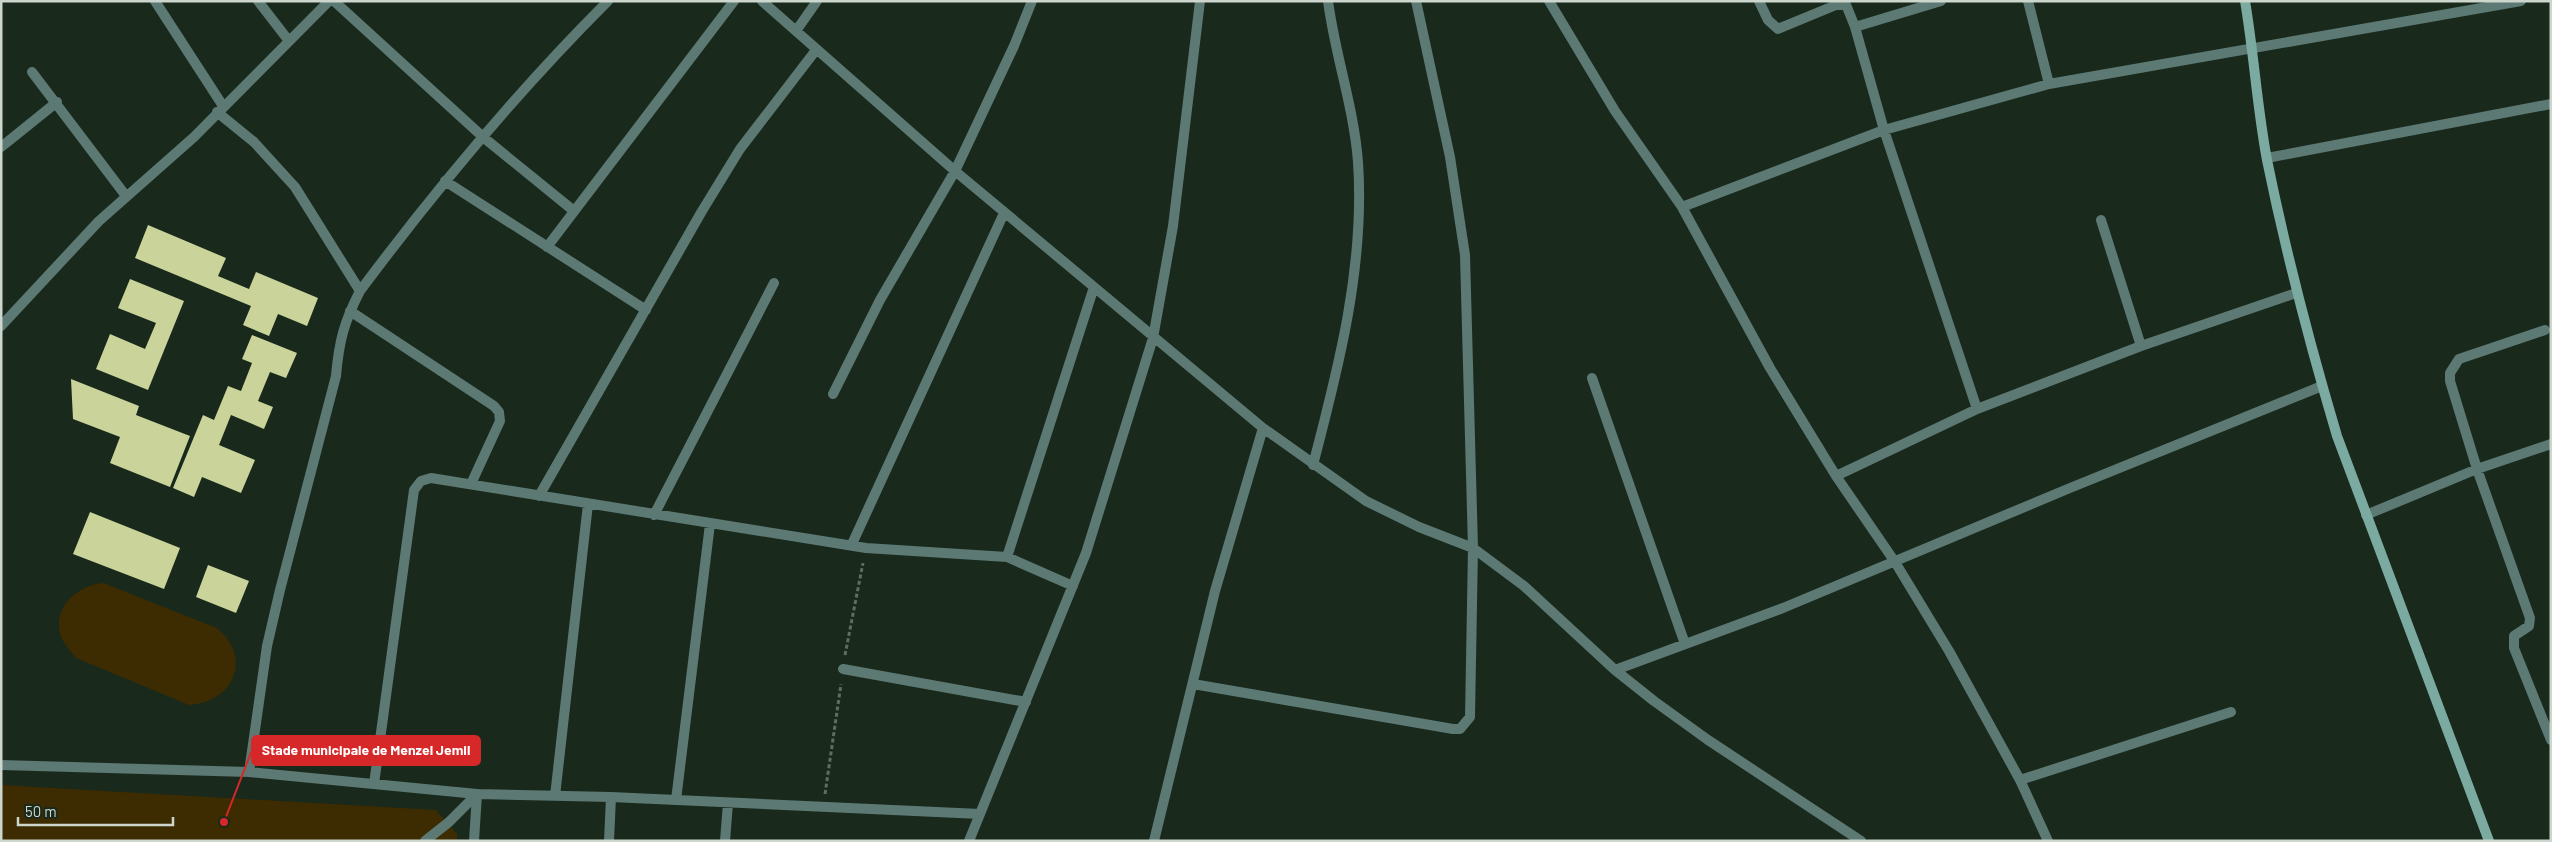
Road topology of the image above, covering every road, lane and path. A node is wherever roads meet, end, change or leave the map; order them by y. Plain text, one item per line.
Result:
1 (155, 1) edge
2 (258, 1) edge
3 (329, 1) edge
4 (334, 1) edge
5 (608, 1) edge
6 (734, 1) edge
7 (762, 1) edge
8 (816, 1) edge
9 (1032, 1) edge
10 (1200, 1) edge
11 (1328, 1) edge
12 (1416, 1) edge
13 (1549, 1) edge
14 (1759, 1) edge
15 (1941, 1) edge
16 (2028, 1) edge
17 (2245, 1) edge
18 (2521, 1) edge
19 (1855, 27) junction
20 (796, 31) junction
21 (289, 41) junction
22 (2252, 47) junction
23 (816, 50) junction
24 (32, 72) dead end
25 (2049, 84) junction
26 (57, 102) junction
27 (2551, 104) edge
28 (220, 109) junction
29 (1884, 130) junction
30 (483, 137) junction
31 (1, 147) edge
32 (2267, 158) junction
33 (955, 171) junction
34 (444, 182) junction
35 (126, 196) junction
36 (1682, 207) junction
37 (574, 211) junction
38 (1004, 212) junction
39 (2100, 220) dead end
40 (547, 247) junction
41 (774, 283) dead end
42 (1094, 287) junction
43 (360, 291) junction
44 (2296, 293) junction
45 (646, 310) junction
46 (350, 311) junction
47 (1, 326) edge
48 (2545, 330) dead end
49 (1153, 338) junction
50 (2141, 346) junction
51 (1592, 378) dead end
52 (2322, 386) junction
53 (833, 394) dead end
54 (1977, 409) junction
55 (1263, 428) junction
56 (2551, 444) edge
57 (1313, 465) junction
58 (2477, 469) junction
59 (1836, 476) junction
60 (471, 484) junction
61 (539, 496) junction
62 (588, 504) junction
63 (654, 515) junction
64 (2366, 515) junction
65 (710, 524) junction
66 (852, 544) junction
67 (1473, 548) junction
68 (1007, 557) junction
69 (1895, 562) junction
70 (1073, 586) junction
71 (1686, 644) junction
72 (842, 669) dead end
73 (1615, 670) junction
74 (1193, 684) junction
75 (1026, 702) junction
76 (2231, 712) dead end
77 (2551, 740) edge
78 (1, 765) edge
79 (249, 772) junction
80 (2020, 780) junction
81 (374, 784) junction
82 (477, 794) junction
83 (555, 796) junction
84 (611, 797) junction
85 (676, 800) junction
86 (728, 803) junction
87 (980, 814) junction
88 (425, 841) edge
89 (474, 841) edge
90 (609, 841) edge
91 (726, 841) edge
92 (969, 841) edge
93 (1154, 841) edge
94 (1861, 841) edge
95 (2048, 841) edge
96 (2489, 841) edge

1 - 28 street
2 - 21 street
3 - 21 street
4 - 30 street
5 - 30 street
6 - 37 street
7 - 20 street
8 - 20 street
9 - 33 street
10 - 49 street
11 - 57 street
12 - 67 street
13 - 36 street
14 - 19 street
15 - 19 street
16 - 25 street
17 - 22 street
18 - 22 street
19 - 29 street
20 - 23 street
21 - 28 street
22 - 25 street
22 - 32 street
23 - 33 street
23 - 45 street
24 - 26 street
25 - 29 street
26 - 31 street
26 - 35 street
27 - 32 street
28 - 35 street
28 - 43 street
29 - 36 street
29 - 54 street
30 - 34 street
30 - 37 street
32 - 44 street
33 - 38 street
33 - 53 street
34 - 40 street
34 - 43 street
35 - 47 street
36 - 59 street
37 - 40 street
38 - 42 street
38 - 66 street
39 - 50 street
40 - 45 street
41 - 63 street
42 - 49 street
42 - 68 street
43 - 46 street
44 - 50 street
44 - 52 street
45 - 61 street
46 - 60 street
46 - 79 street
48 - 58 street
49 - 55 street
49 - 70 street
50 - 54 street
51 - 71 street
52 - 64 street
52 - 69 street
54 - 59 street
55 - 57 street
55 - 74 street
56 - 58 street
57 - 67 street
58 - 64 street
58 - 77 street
59 - 69 street
60 - 61 street
60 - 81 street
61 - 62 street
62 - 63 street
62 - 83 street
63 - 65 street
64 - 96 street
65 - 66 street
65 - 85 street
66 - 68 street
67 - 73 street
67 - 74 street
68 - 70 street
69 - 71 street
69 - 80 street
70 - 75 street
71 - 73 street
72 - 75 street
73 - 94 street
74 - 93 street
75 - 87 street
76 - 80 street
78 - 79 street
79 - 81 street
80 - 95 street
81 - 82 street
82 - 83 street
82 - 88 street
82 - 89 street
83 - 84 street
84 - 85 street
84 - 90 street
85 - 86 street
86 - 87 street
86 - 91 street
87 - 92 street

